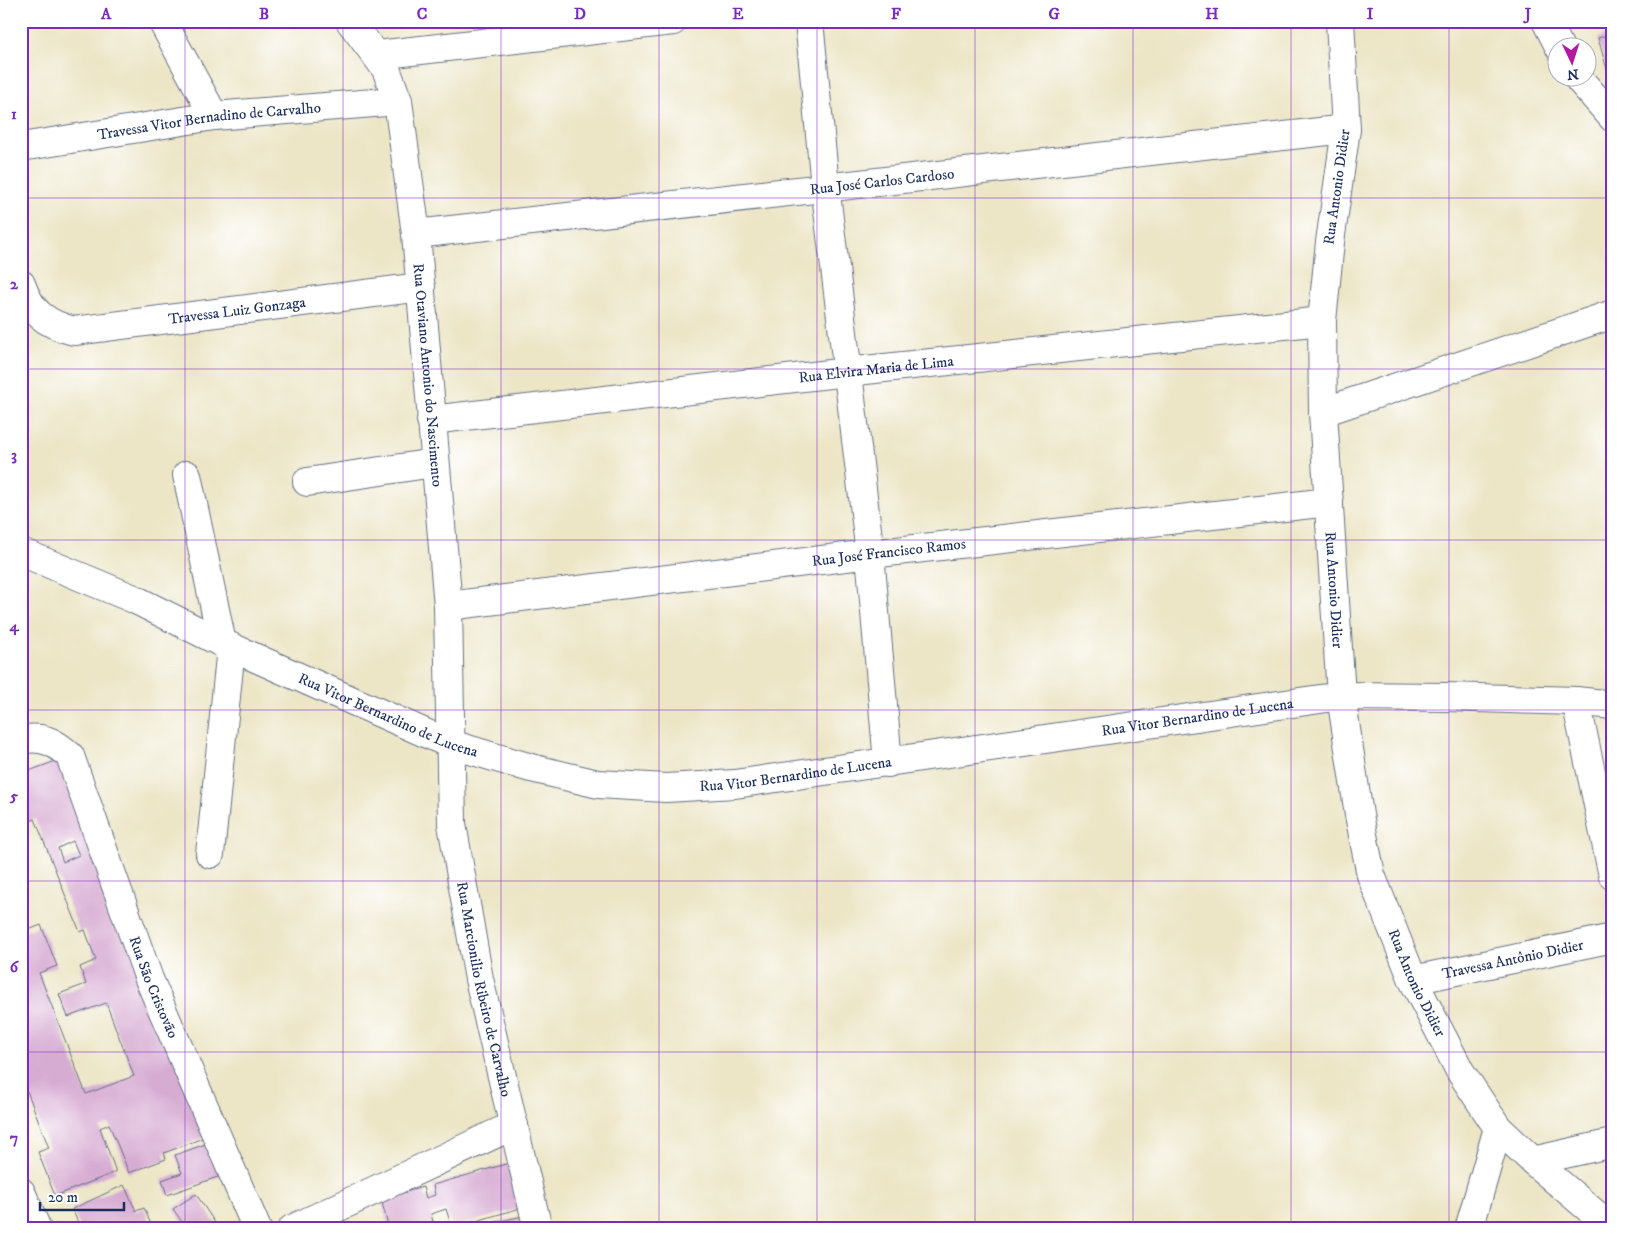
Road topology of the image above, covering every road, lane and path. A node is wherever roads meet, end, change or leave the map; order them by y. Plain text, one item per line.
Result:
1 (162, 21) edge
2 (350, 21) edge
3 (673, 21) edge
4 (809, 21) edge
5 (1340, 21) edge
6 (1546, 21) edge
7 (1555, 38) edge
8 (376, 56) junction
9 (1587, 88) edge
10 (398, 101) junction
11 (214, 116) junction
12 (1613, 118) edge
13 (1346, 129) junction
14 (21, 146) edge
15 (825, 186) junction
16 (416, 234) junction
17 (21, 284) edge
18 (421, 287) junction
19 (1613, 314) edge
20 (1322, 321) junction
21 (847, 372) junction
22 (1324, 412) junction
23 (431, 420) junction
24 (434, 463) junction
25 (188, 476) dead end
26 (307, 482) dead end
27 (1329, 502) junction
28 (21, 552) edge
29 (870, 554) junction
30 (448, 606) junction
31 (226, 645) junction
32 (1341, 696) junction
33 (1576, 701) junction
34 (1613, 705) edge
35 (21, 740) edge
36 (450, 744) junction
37 (888, 763) junction
38 (210, 854) dead end
39 (1613, 876) edge
40 (1613, 938) edge
41 (1413, 980) junction
42 (514, 1125) junction
43 (1498, 1128) junction
44 (1613, 1143) edge
45 (1532, 1161) junction
46 (21, 1192) edge
47 (37, 1229) edge
48 (257, 1229) edge
49 (292, 1229) edge
50 (538, 1229) edge
51 (1469, 1229) edge
52 (1613, 1229) edge

1 - 11 street
2 - 8 street, Rua Otaviano Antonio do Nascimento
3 - 8 street
4 - 15 street
5 - 13 street, Rua Antonio Didier
6 - 7 street
8 - 10 street, Rua Otaviano Antonio do Nascimento
9 - 12 street
10 - 11 street, Travessa Vitor Bernadino de Carvalho
10 - 16 street, Rua Otaviano Antonio do Nascimento
11 - 14 street, Travessa Vitor Bernadino de Carvalho
13 - 15 street, Rua José Carlos Cardoso
13 - 20 street, Rua Antonio Didier
15 - 16 street, Rua José Carlos Cardoso
15 - 21 street
16 - 18 street, Rua Otaviano Antonio do Nascimento
17 - 18 street, Travessa Luiz Gonzaga
18 - 23 street, Rua Otaviano Antonio do Nascimento
19 - 22 street
20 - 21 street, Rua Elvira Maria de Lima
20 - 22 street, Rua Antonio Didier
21 - 23 street, Rua Elvira Maria de Lima
21 - 29 street
22 - 27 street, Rua Antonio Didier
23 - 24 street, Rua Otaviano Antonio do Nascimento
24 - 26 street
24 - 30 street, Rua Otaviano Antonio do Nascimento
25 - 31 street
27 - 29 street, Rua José Francisco Ramos
27 - 32 street, Rua Antonio Didier
28 - 31 street, Rua Vitor Bernardino de Lucena
29 - 30 street, Rua José Francisco Ramos
29 - 37 street
30 - 36 street, Rua Otaviano Antonio do Nascimento
31 - 36 street, Rua Vitor Bernardino de Lucena
31 - 38 street
32 - 33 street, Rua Vitor Bernardino de Lucena
32 - 37 street, Rua Vitor Bernardino de Lucena
32 - 41 street, Rua Antonio Didier
33 - 34 street, Rua Vitor Bernardino de Lucena
33 - 39 street
35 - 48 street, Rua São Cristovão
36 - 37 street, Rua Vitor Bernardino de Lucena
36 - 42 street, Rua Marcionilio Ribeiro de Carvalho
40 - 41 street, Travessa Antônio Didier
41 - 43 street, Rua Antonio Didier
42 - 49 street
42 - 50 street, Rua Marcionilio Ribeiro de Carvalho
43 - 45 street, Rua Antonio Didier
43 - 51 street
44 - 45 street
45 - 52 street, Rua Antonio Didier
46 - 47 street

